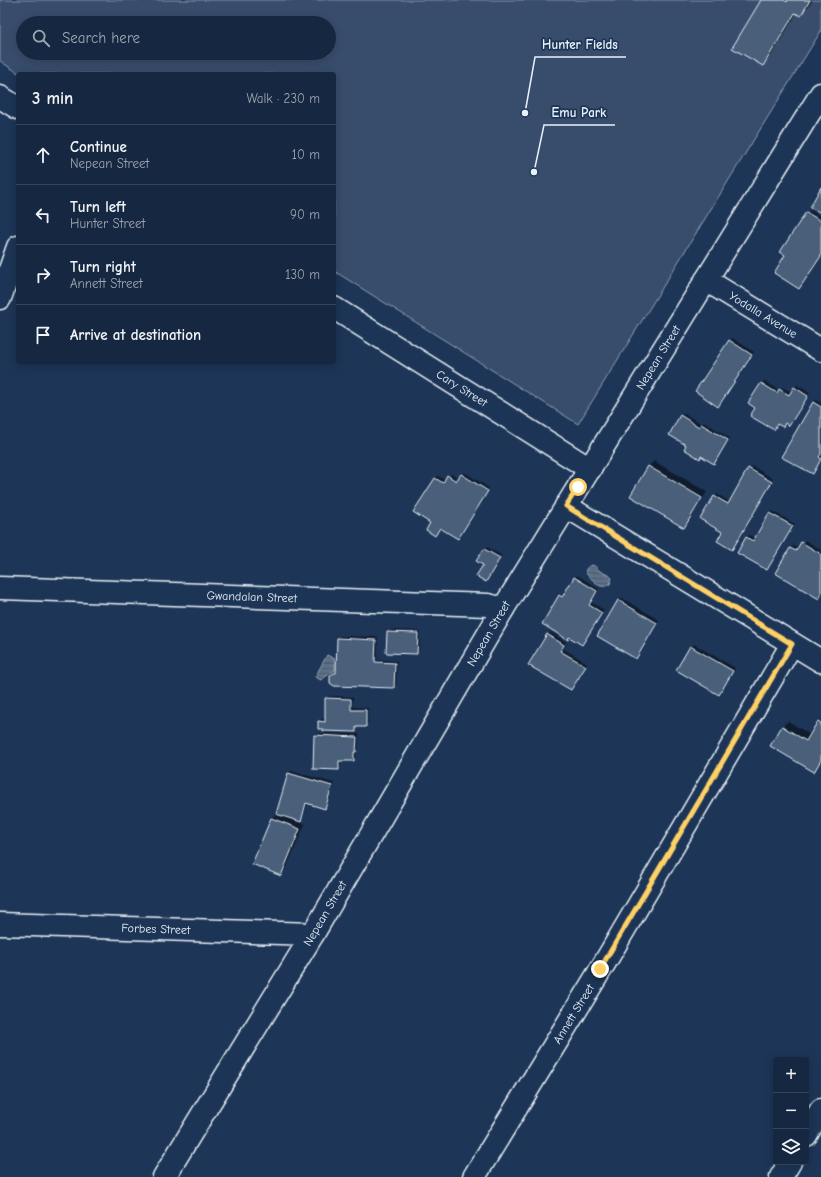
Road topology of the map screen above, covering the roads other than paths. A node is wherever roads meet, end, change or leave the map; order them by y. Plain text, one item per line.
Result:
1 (821, 94) edge
2 (0, 97) edge
3 (16, 107) edge
4 (16, 253) edge
5 (706, 280) junction
6 (0, 298) edge
7 (336, 309) edge
8 (821, 350) edge
9 (590, 469) junction
10 (566, 506) junction
11 (0, 588) edge
12 (503, 609) junction
13 (792, 644) junction
14 (821, 661) edge
15 (0, 924) edge
16 (313, 934) junction
17 (821, 1110) edge
18 (809, 1130) edge
19 (788, 1165) edge
20 (164, 1177) edge
21 (474, 1177) edge
22 (781, 1177) edge

1 - 5 street, Nepean Street
2 - 3 street
4 - 6 street
5 - 8 street, Yodalla Avenue
5 - 9 street, Nepean Street
7 - 9 street, Cary Street
9 - 10 street, Nepean Street
10 - 12 street, Nepean Street
10 - 13 street
11 - 12 street, Gwandalan Street
12 - 16 street, Nepean Street
13 - 14 street
13 - 21 street, Annett Street
15 - 16 street, Forbes Street
16 - 20 street, Nepean Street
17 - 18 street
19 - 22 street

